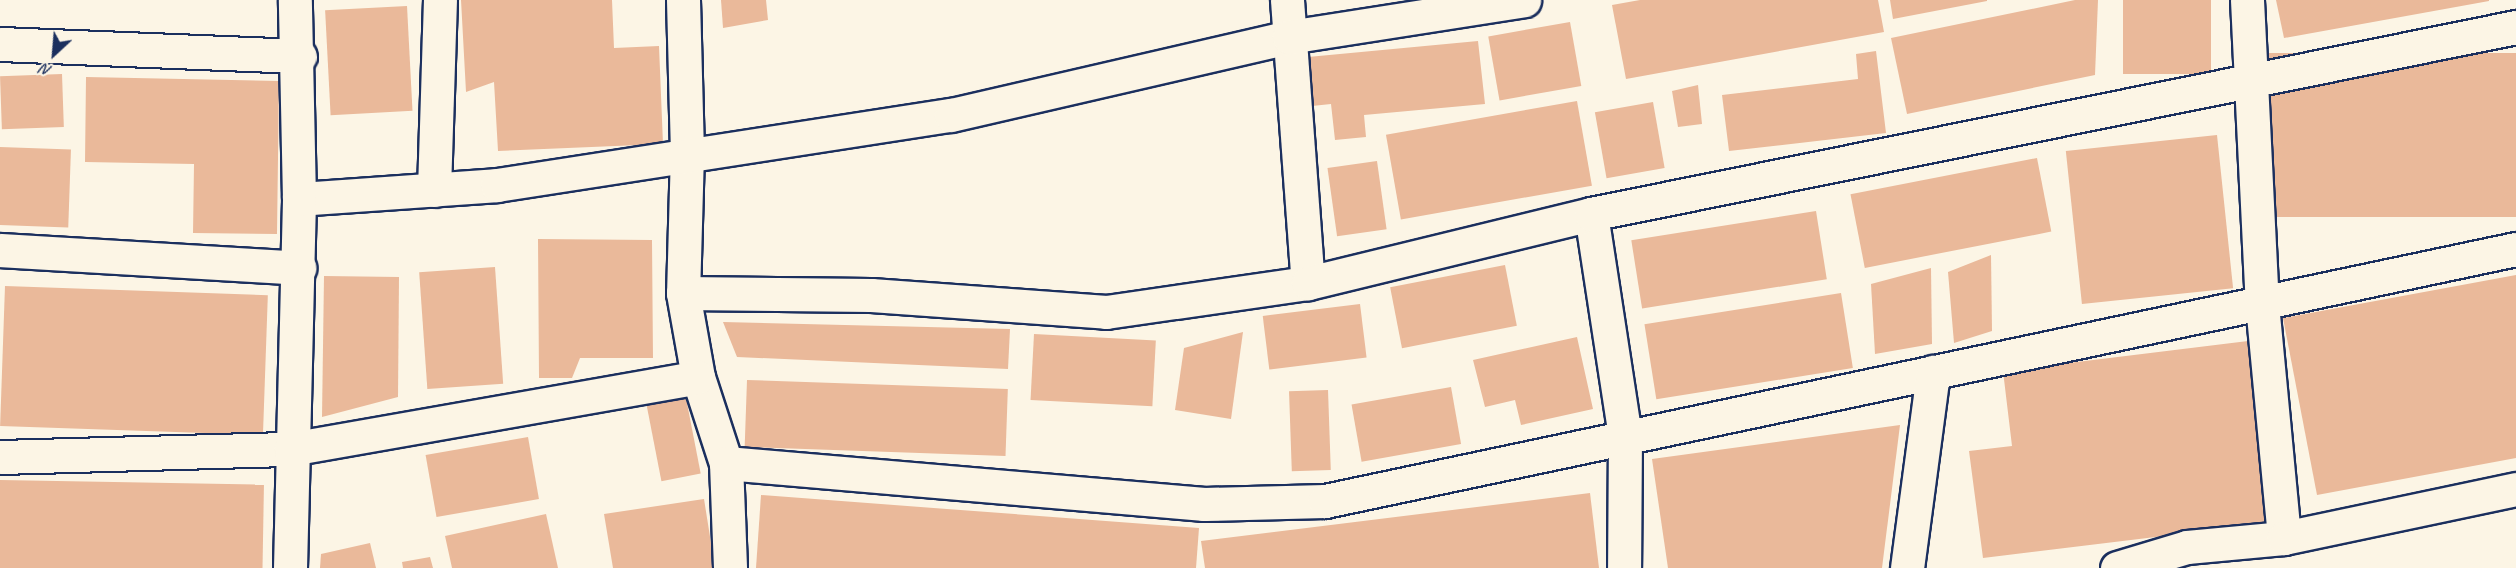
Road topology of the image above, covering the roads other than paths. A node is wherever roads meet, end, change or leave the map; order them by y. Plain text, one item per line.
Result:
1 (295, 0) edge
2 (440, 0) edge
3 (683, 0) edge
4 (1287, 0) edge
5 (1524, 0) edge
6 (2247, 0) edge
7 (2516, 27) edge
8 (1289, 37) junction
9 (0, 44) edge
10 (300, 56) junction
11 (2255, 83) junction
12 (687, 152) junction
13 (434, 190) junction
14 (299, 199) junction
15 (1591, 214) junction
16 (2516, 249) edge
17 (0, 250) edge
18 (298, 268) junction
19 (1308, 283) junction
20 (683, 293) junction
21 (2262, 304) junction
22 (1933, 372) junction
23 (698, 377) junction
24 (1625, 435) junction
25 (291, 449) junction
26 (0, 457) edge
27 (726, 463) junction
28 (2516, 489) edge
29 (2284, 538) junction
30 (2189, 557) edge
31 (290, 568) edge
32 (730, 568) edge
33 (1624, 568) edge
34 (1907, 568) edge
35 (2117, 568) edge

1 - 10 street
2 - 13 street
3 - 12 street
4 - 8 street
5 - 8 street
6 - 11 street
7 - 11 street
8 - 12 street
8 - 19 street
9 - 10 street
10 - 14 street
11 - 15 street
11 - 21 street
12 - 13 street
12 - 20 street
13 - 14 street
14 - 18 street
15 - 19 street
15 - 24 street
16 - 21 street
17 - 18 street
18 - 25 street
19 - 20 street
20 - 23 street
21 - 22 street
21 - 29 street
22 - 24 street
22 - 34 street
23 - 25 street
23 - 27 street
24 - 27 street
24 - 33 street
25 - 26 street
25 - 31 street
27 - 32 street
28 - 29 street
29 - 30 street
30 - 35 street

